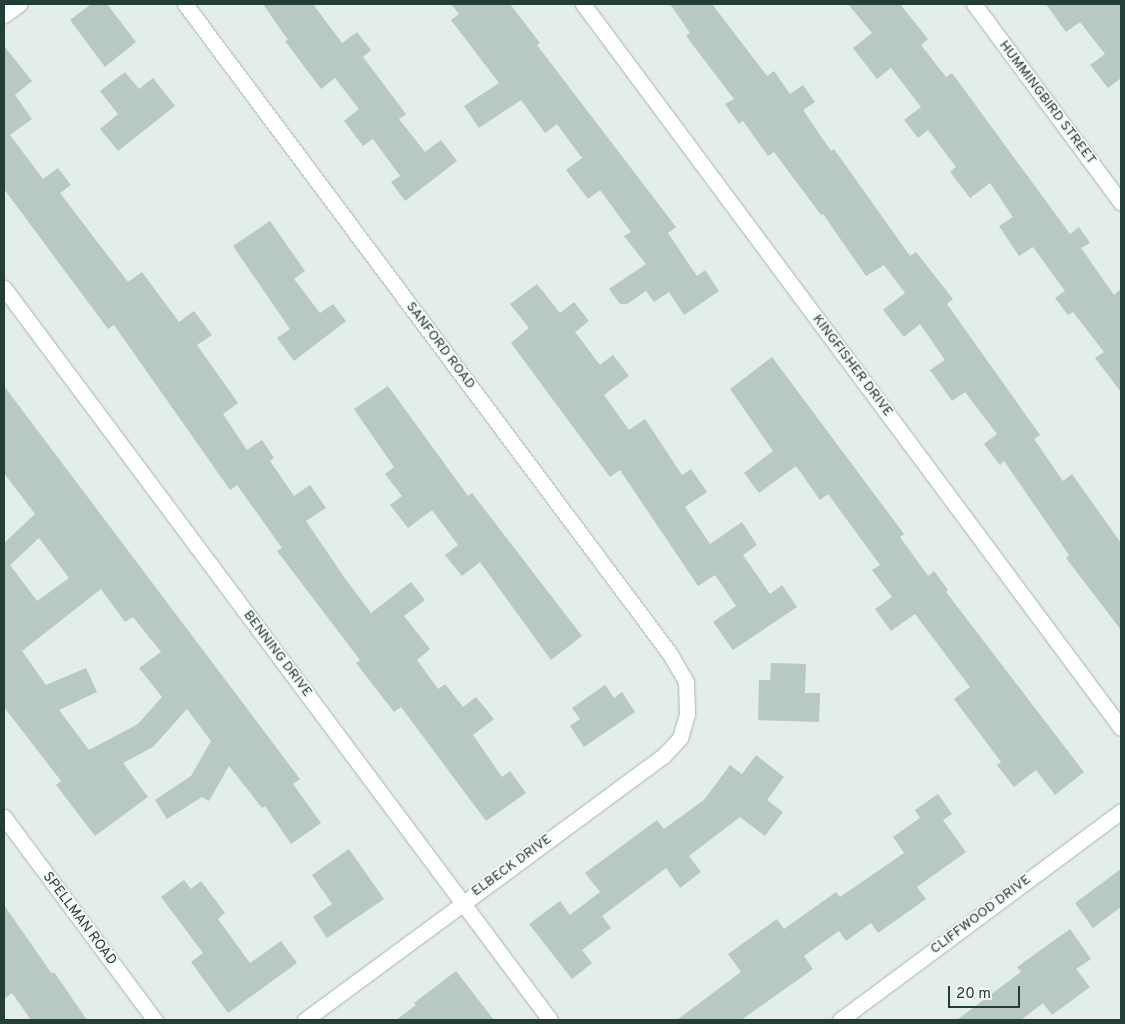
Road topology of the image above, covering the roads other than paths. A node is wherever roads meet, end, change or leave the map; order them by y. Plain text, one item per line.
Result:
1 (19, 4) edge
2 (185, 4) edge
3 (583, 4) edge
4 (974, 4) edge
5 (4, 16) edge
6 (1121, 203) edge
7 (4, 288) edge
8 (686, 693) joint
9 (1121, 728) edge
10 (1121, 810) edge
11 (4, 817) edge
12 (462, 902) junction
13 (155, 1020) edge
14 (305, 1020) edge
15 (550, 1020) edge
16 (840, 1020) edge

1 - 5 street
2 - 8 street, SANFORD ROAD
3 - 9 street, KINGFISHER DRIVE
4 - 6 street, HUMMINGBIRD STREET
7 - 12 street, BENNING DRIVE
8 - 12 street, ELBECK DRIVE
10 - 16 street, CLIFFWOOD DRIVE
11 - 13 street, SPELLMAN ROAD
12 - 14 street, ELBECK DRIVE
12 - 15 street, BENNING DRIVE

